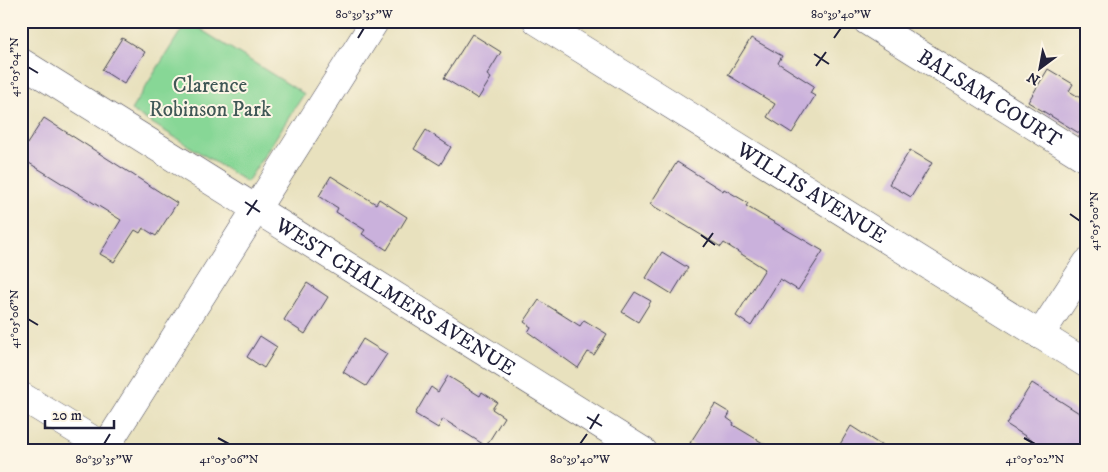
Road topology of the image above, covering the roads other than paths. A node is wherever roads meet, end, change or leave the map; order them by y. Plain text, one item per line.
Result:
1 (375, 21) edge
2 (537, 21) edge
3 (868, 21) edge
4 (21, 62) edge
5 (1087, 159) edge
6 (256, 208) junction
7 (1087, 263) edge
8 (1040, 335) junction
9 (1087, 364) edge
10 (21, 396) edge
11 (106, 450) edge
12 (644, 451) edge

1 - 6 street
2 - 8 street, WILLIS AVENUE
3 - 5 street, BALSAM COURT
4 - 6 street, WEST CHALMERS AVENUE
6 - 11 street
6 - 12 street, WEST CHALMERS AVENUE
7 - 8 street
8 - 9 street, WILLIS AVENUE
10 - 11 street

